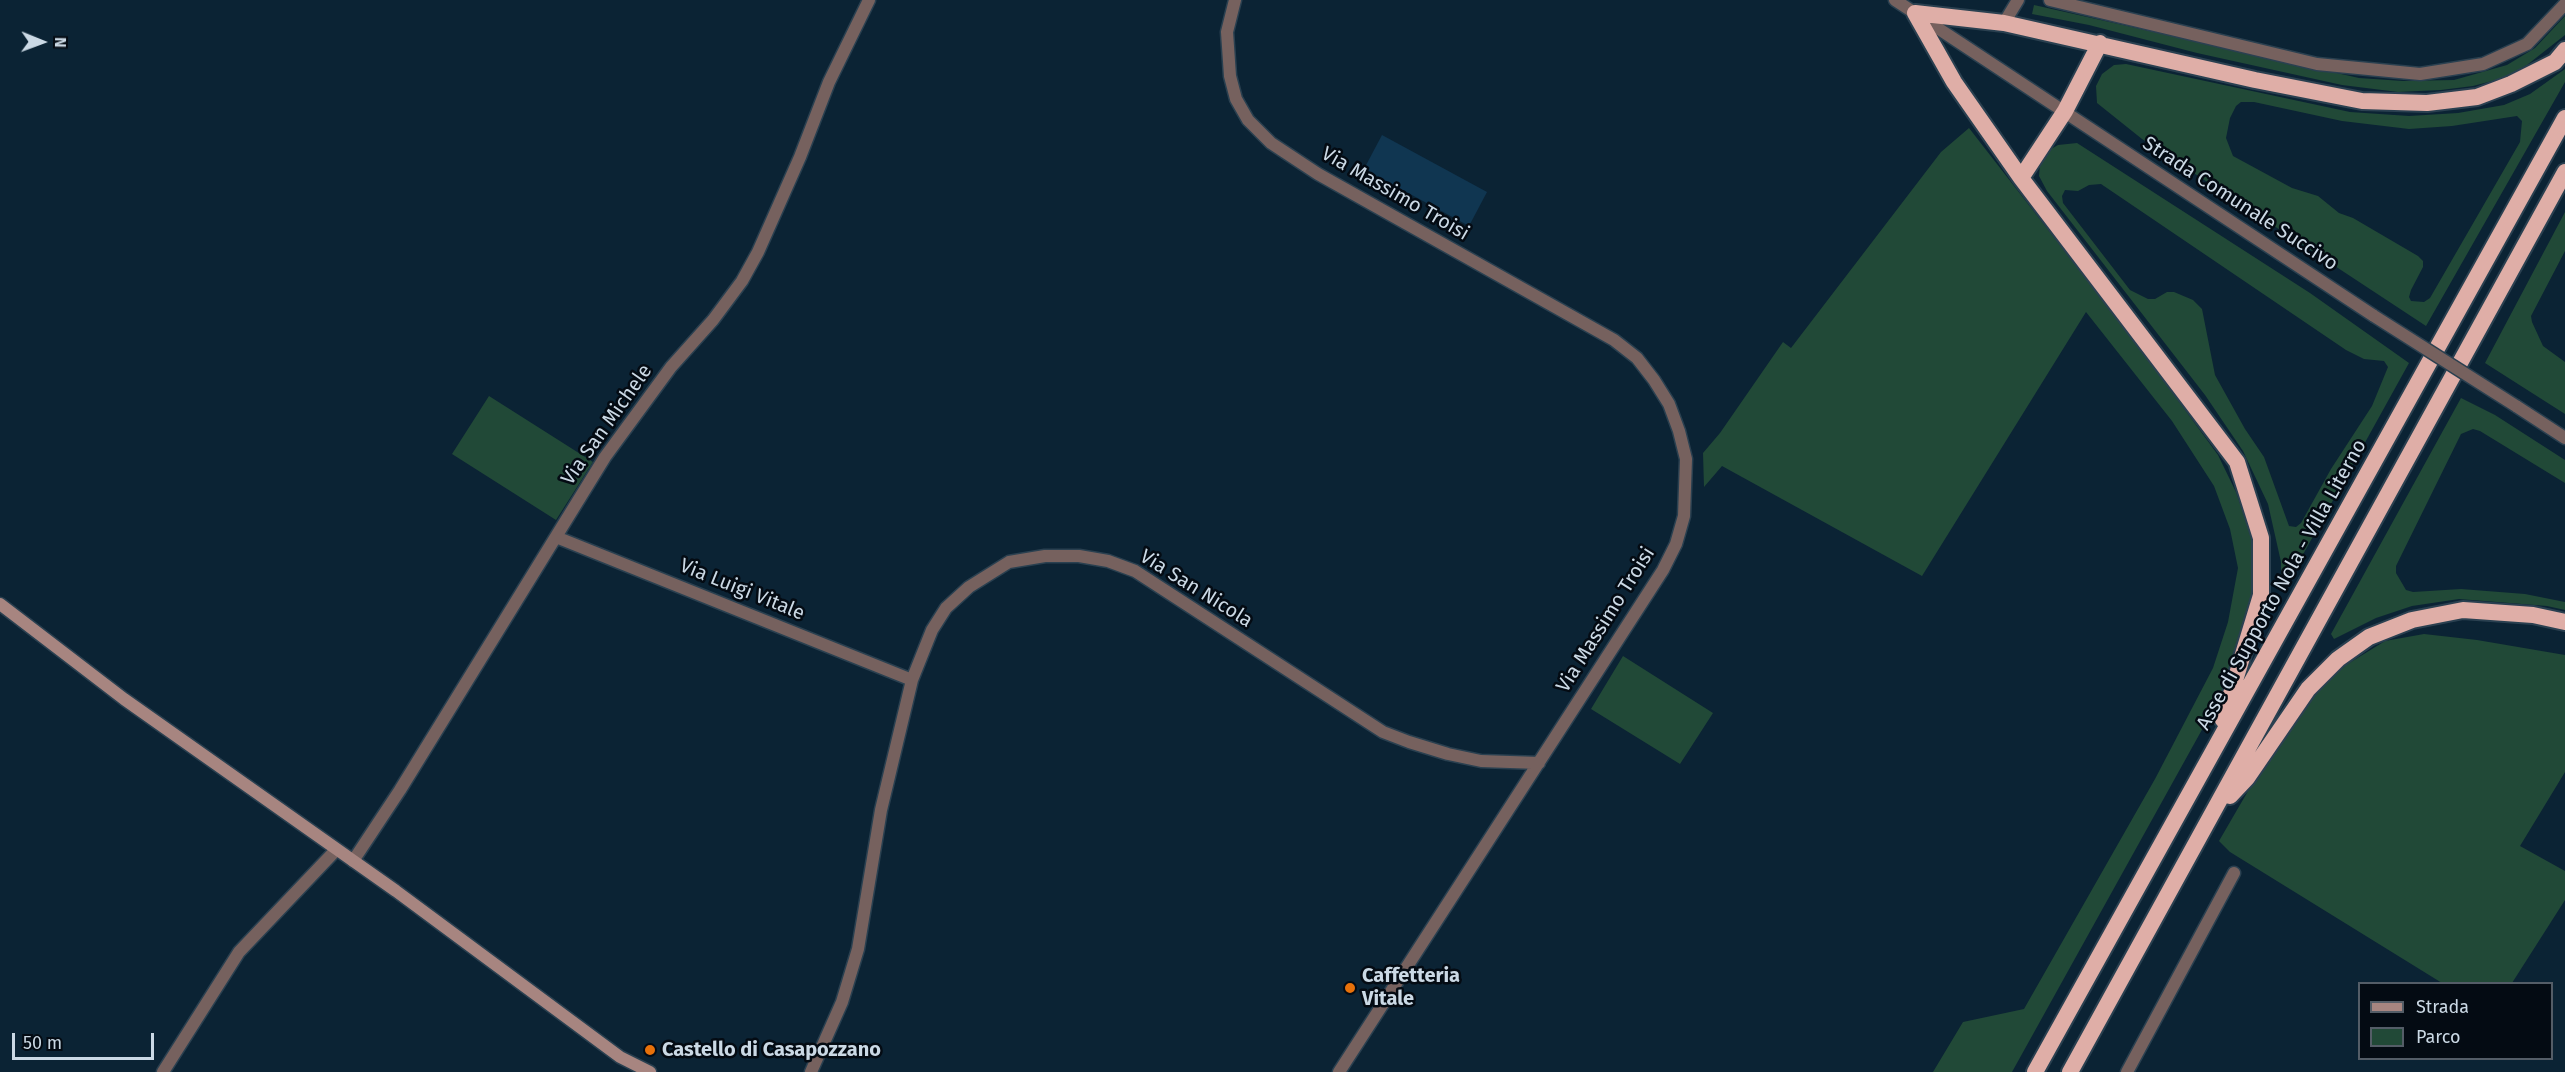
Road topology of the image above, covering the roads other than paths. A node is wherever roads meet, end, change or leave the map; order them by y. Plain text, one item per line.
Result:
1 (869, 0) edge
2 (1235, 0) edge
3 (1895, 0) edge
4 (2018, 0) edge
5 (2050, 0) edge
6 (2565, 4) edge
7 (1915, 13) junction
8 (2004, 23) junction
9 (2100, 43) junction
10 (2565, 50) edge
11 (2065, 111) junction
12 (2565, 118) edge
13 (2565, 172) edge
14 (2021, 178) junction
15 (2565, 438) edge
16 (556, 537) junction
17 (0, 604) edge
18 (2565, 622) edge
19 (912, 680) junction
20 (2212, 754) junction
21 (1539, 763) junction
22 (2215, 811) junction
23 (336, 850) junction
24 (353, 861) junction
25 (2234, 873) dead end
26 (632, 1068) edge
27 (163, 1072) edge
28 (650, 1072) edge
29 (811, 1072) edge
30 (1339, 1072) edge
31 (2035, 1072) edge
32 (2070, 1072) edge
33 (2127, 1072) edge

1 - 16 street, Via San Michele
2 - 21 street, Via Massimo Troisi
3 - 7 street, Strada Comunale Succivo
4 - 8 street
5 - 6 street
7 - 8 highway
7 - 11 street, Strada Comunale Succivo
7 - 14 highway
8 - 9 highway
9 - 10 highway
9 - 11 highway
11 - 14 highway
11 - 15 street, Strada Comunale Succivo, bridge
12 - 20 highway, Asse di Supporto Nola - Villa Literno
13 - 22 highway
14 - 20 highway
16 - 19 street, Via Luigi Vitale
16 - 24 street, Via San Michele
17 - 23 main road
18 - 22 highway
19 - 21 street, Via San Nicola
19 - 29 street, Via San Nicola
20 - 31 highway, Asse di Supporto Nola - Villa Literno
21 - 30 street, Via Massimo Troisi
22 - 32 highway
23 - 24 main road
23 - 27 street
24 - 26 main road
25 - 33 street
26 - 28 main road

